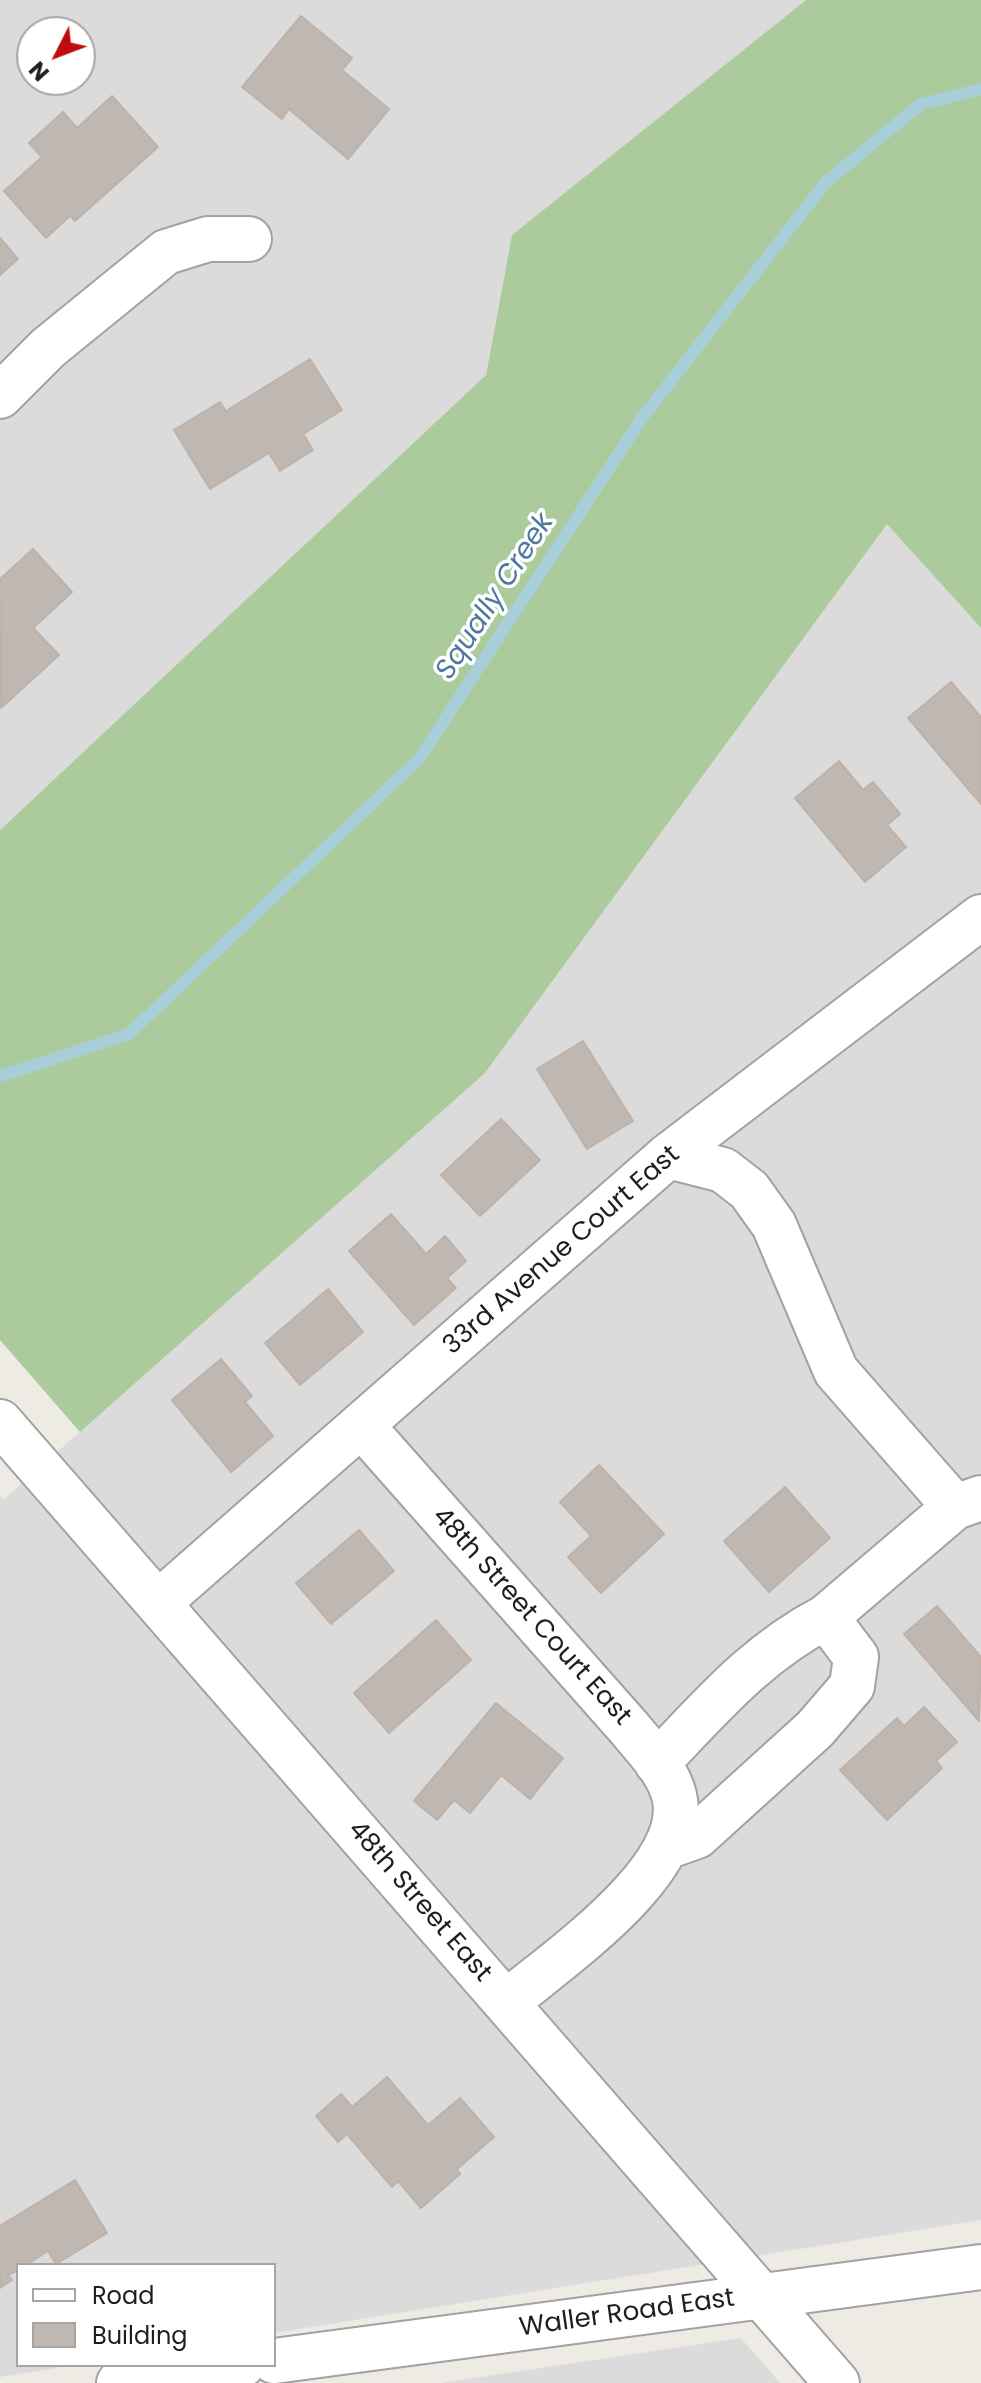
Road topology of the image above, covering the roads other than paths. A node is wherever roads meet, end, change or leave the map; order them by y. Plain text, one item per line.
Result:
1 (249, 239) dead end
2 (0, 396) edge
3 (981, 917) edge
4 (668, 1156) junction
5 (362, 1426) junction
6 (5, 1436) edge
7 (968, 1502) edge
8 (158, 1603) junction
9 (826, 1617) junction
10 (657, 1763) junction
11 (672, 1833) junction
12 (506, 2003) junction
13 (981, 2267) edge
14 (762, 2296) junction
15 (276, 2361) edge
16 (228, 2367) edge
17 (119, 2383) edge
18 (837, 2383) edge

1 - 2 street
3 - 4 street, 33rd Avenue Court East
4 - 5 street, 33rd Avenue Court East
4 - 7 street
5 - 8 street, 33rd Avenue Court East
5 - 10 street, 48th Street Court East
6 - 8 street, 48th Street East
7 - 9 street
8 - 12 street, 48th Street East
9 - 10 street
9 - 11 street
10 - 11 street, 48th Street Court East
11 - 12 street
12 - 14 street, 48th Street East
13 - 14 street, Waller Road East
14 - 15 street, Waller Road East
14 - 18 street, 48th Street East
16 - 17 street

